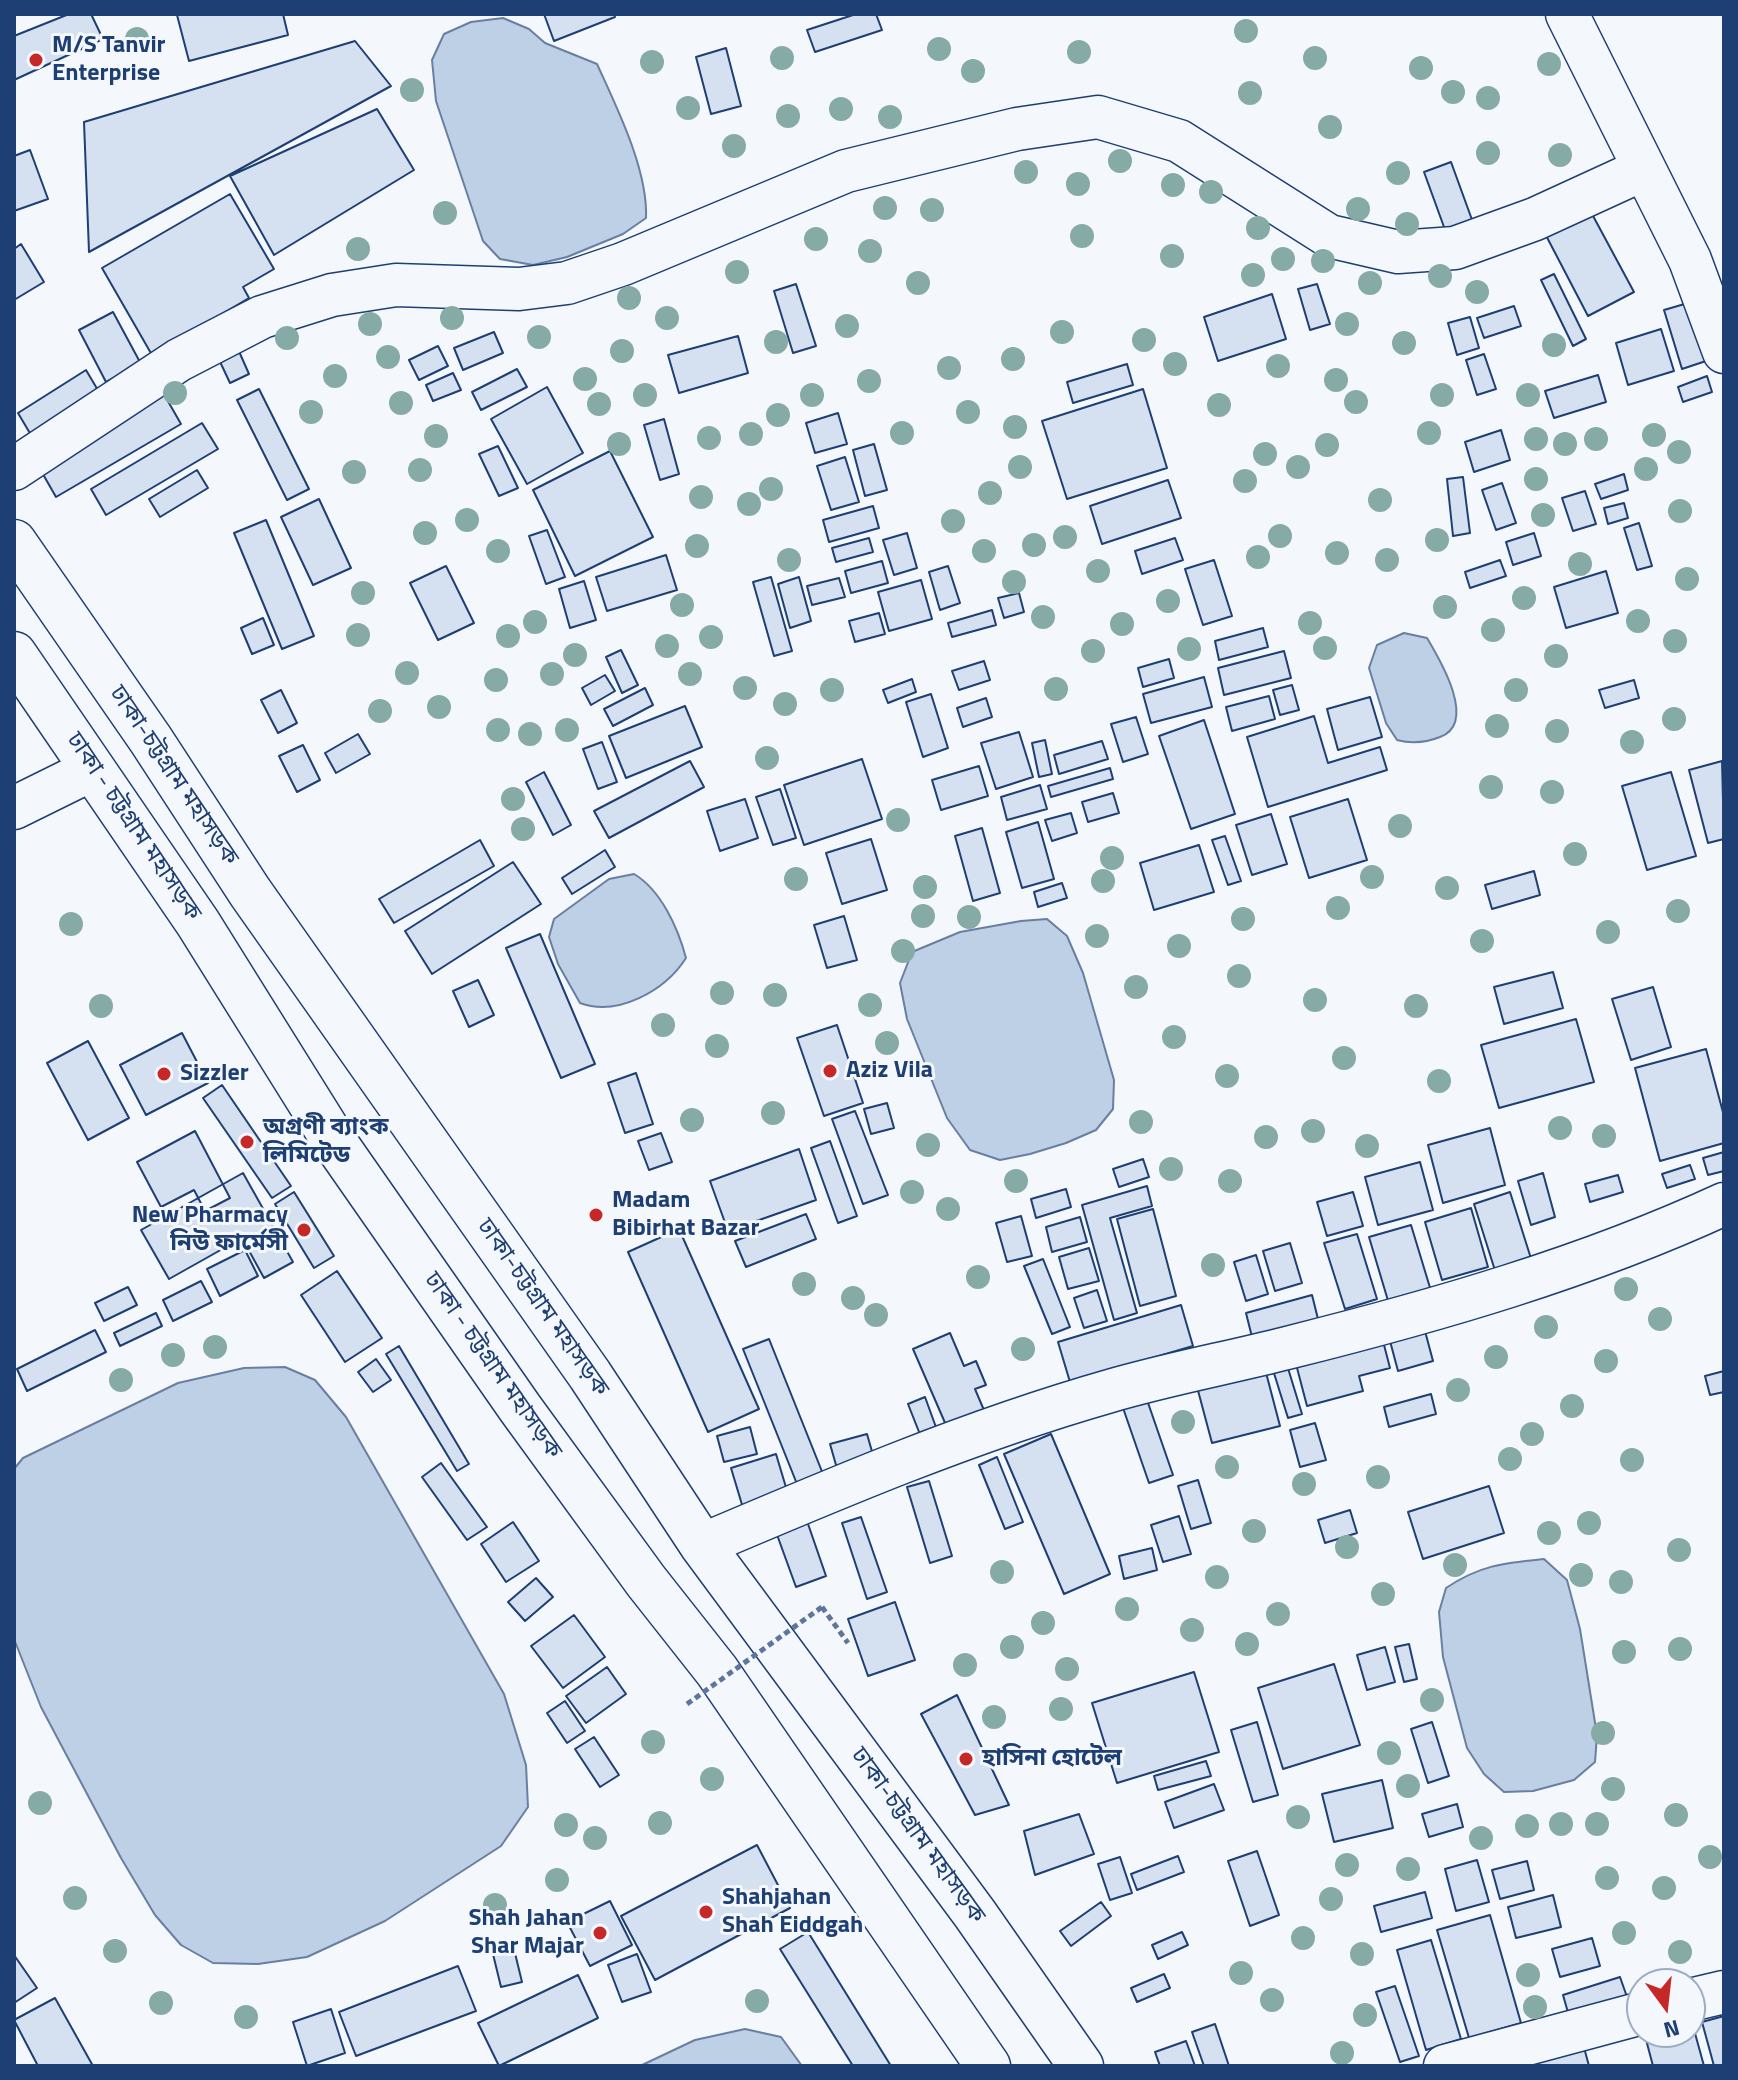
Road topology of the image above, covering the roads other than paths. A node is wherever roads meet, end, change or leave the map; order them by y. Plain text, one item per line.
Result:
1 (1567, 14) edge
2 (1644, 169) junction
3 (1724, 352) edge
4 (14, 469) edge
5 (14, 542) edge
6 (14, 654) edge
7 (93, 769) junction
8 (14, 808) edge
9 (1724, 1204) edge
10 (702, 1545) junction
11 (1626, 2017) edge
12 (988, 2066) edge
13 (1081, 2066) edge
14 (1445, 2066) edge

1 - 2 street
2 - 3 street
2 - 4 street
5 - 10 highway, ঢাকা-চট্টগ্রাম মহাসড়ক
6 - 7 highway, ঢাকা - চট্টগ্রাম মহাসড়ক
7 - 8 street
7 - 12 highway, ঢাকা - চট্টগ্রাম মহাসড়ক
9 - 10 street
10 - 13 highway, ঢাকা-চট্টগ্রাম মহাসড়ক
11 - 14 street

